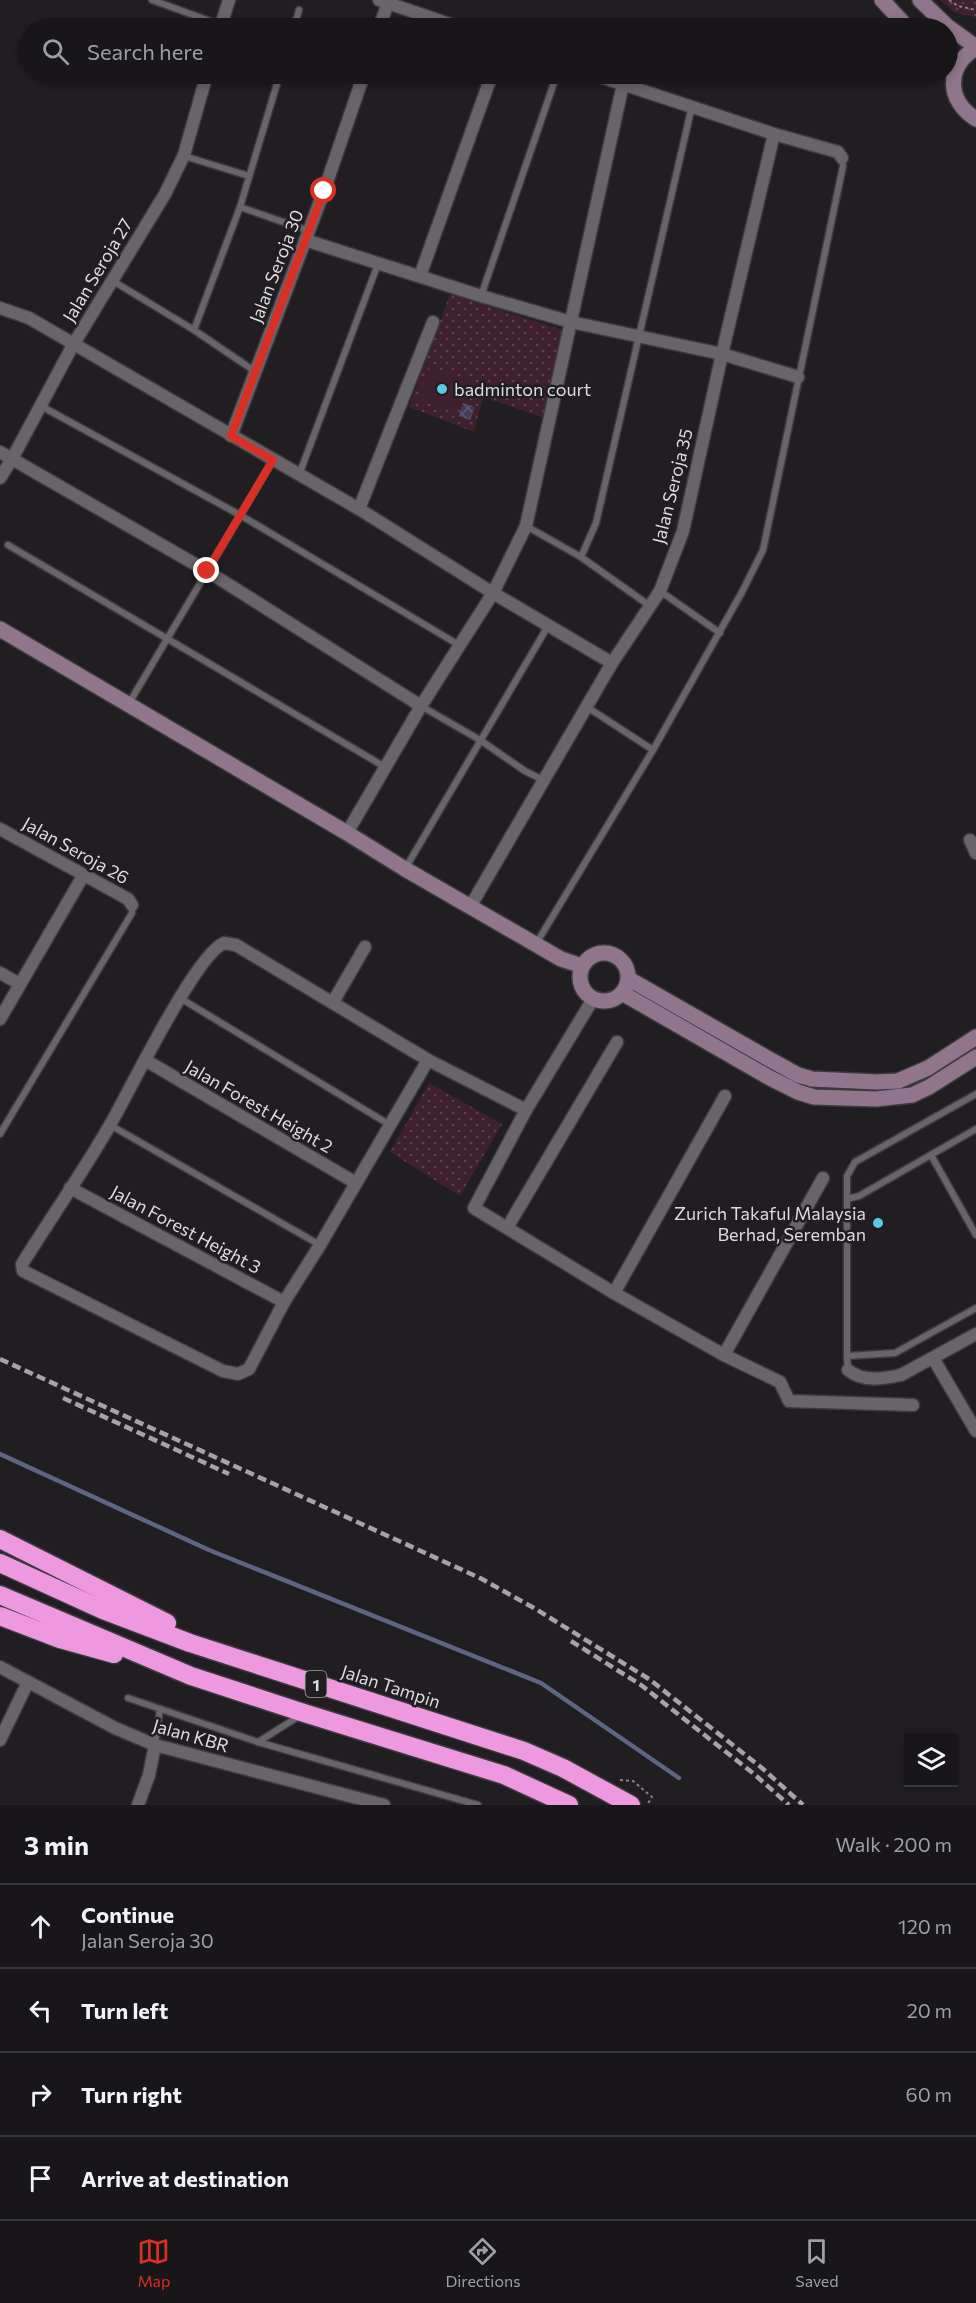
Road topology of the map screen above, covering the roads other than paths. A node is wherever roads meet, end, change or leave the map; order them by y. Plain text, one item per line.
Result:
1 (152, 0) edge
2 (229, 0) edge
3 (882, 0) edge
4 (920, 0) edge
5 (384, 2) edge
6 (299, 10) dead end
7 (198, 18) edge
8 (224, 18) edge
9 (297, 18) edge
10 (381, 18) edge
11 (431, 18) edge
12 (899, 18) edge
13 (938, 18) edge
14 (958, 35) edge
15 (976, 48) edge
16 (958, 64) edge
17 (204, 84) edge
18 (277, 84) edge
19 (360, 84) edge
20 (488, 84) edge
21 (554, 84) edge
22 (623, 84) joint
23 (953, 84) edge
24 (692, 106) junction
25 (976, 119) edge
26 (774, 134) junction
27 (183, 155) junction
28 (842, 158) joint
29 (249, 176) junction
30 (240, 207) junction
31 (307, 235) junction
32 (379, 263) junction
33 (420, 276) junction
34 (113, 281) junction
35 (481, 296) junction
36 (0, 308) edge
37 (433, 322) dead end
38 (571, 322) junction
39 (194, 330) junction
40 (639, 336) junction
41 (73, 345) junction
42 (722, 354) junction
43 (256, 372) junction
44 (798, 377) junction
45 (41, 405) junction
46 (231, 436) junction
47 (0, 452) edge
48 (12, 459) junction
49 (273, 460) junction
50 (299, 475) junction
51 (0, 478) edge
52 (359, 509) junction
53 (240, 515) junction
54 (526, 526) junction
55 (8, 545) dead end
56 (581, 557) junction
57 (207, 571) junction
58 (660, 591) junction
59 (493, 593) junction
60 (650, 606) junction
61 (548, 626) junction
62 (0, 629) edge
63 (720, 633) junction
64 (168, 639) junction
65 (459, 646) junction
66 (612, 663) junction
67 (127, 706) junction
68 (421, 706) junction
69 (586, 706) junction
70 (480, 740) junction
71 (653, 750) junction
72 (386, 767) junction
73 (544, 780) junction
74 (0, 829) edge
75 (347, 833) junction
76 (405, 869) junction
77 (83, 876) junction
78 (132, 905) joint
79 (470, 907) junction
80 (536, 945) junction
81 (365, 947) dead end
82 (582, 966) junction
83 (0, 973) edge
84 (629, 979) junction
85 (20, 984) junction
86 (622, 993) junction
87 (180, 998) junction
88 (593, 999) junction
89 (333, 1002) junction
90 (0, 1019) edge
91 (976, 1037) edge
92 (617, 1042) dead end
93 (976, 1056) edge
94 (145, 1060) junction
95 (428, 1060) junction
96 (976, 1094) edge
97 (725, 1096) dead end
98 (526, 1110) junction
99 (110, 1125) junction
100 (390, 1125) junction
101 (976, 1129) edge
102 (0, 1134) edge
103 (932, 1155) junction
104 (823, 1178) dead end
105 (356, 1183) junction
106 (70, 1188) junction
107 (847, 1198) junction
108 (507, 1228) junction
109 (976, 1235) edge
110 (320, 1245) junction
111 (614, 1293) junction
112 (284, 1302) junction
113 (976, 1308) edge
114 (976, 1334) edge
115 (724, 1355) junction
116 (847, 1356) junction
117 (933, 1358) junction
118 (848, 1370) joint
119 (913, 1405) dead end
120 (976, 1431) edge
121 (0, 1539) edge
122 (0, 1563) edge
123 (0, 1595) edge
124 (0, 1616) edge
125 (190, 1643) junction
126 (0, 1667) edge
127 (191, 1676) junction
128 (28, 1682) junction
129 (128, 1698) dead end
130 (160, 1709) junction
131 (304, 1713) junction
132 (0, 1740) edge
133 (258, 1742) junction
134 (155, 1745) junction
135 (346, 1800) edge
136 (138, 1805) edge
137 (384, 1805) edge
138 (478, 1805) edge
139 (569, 1805) edge
140 (631, 1805) edge

1 - 7 lane
2 - 8 street
3 - 12 street
4 - 13 street
5 - 10 street
5 - 11 street
6 - 9 lane
14 - 15 street
15 - 16 street
17 - 27 street, Jalan Seroja 27
18 - 29 lane
19 - 31 street, Jalan Seroja 30
20 - 33 street
21 - 35 lane
22 - 24 street
22 - 38 street
23 - 25 street
24 - 26 street
24 - 40 lane
26 - 28 street
26 - 42 street, Jalan Seroja 35
27 - 29 lane
27 - 34 street, Jalan Seroja 27
28 - 44 lane
29 - 30 lane
30 - 31 lane
30 - 39 lane
31 - 32 street
31 - 43 street, Jalan Seroja 30
32 - 33 street
32 - 50 lane
33 - 35 street
34 - 39 lane
34 - 41 street, Jalan Seroja 27
35 - 38 street
36 - 41 street
37 - 52 street
38 - 40 street
38 - 54 street
39 - 43 lane
40 - 42 street
40 - 56 lane
41 - 45 street, Jalan Seroja 27
41 - 46 street
42 - 44 street
42 - 58 street, Jalan Seroja 35
43 - 46 street, Jalan Seroja 30
44 - 63 lane
45 - 48 street, Jalan Seroja 27
45 - 53 lane
46 - 49 street
47 - 48 street
48 - 51 street, Jalan Seroja 27
48 - 57 street
49 - 50 street
49 - 53 lane
50 - 52 street
52 - 59 street
53 - 57 lane
53 - 65 lane
54 - 56 lane
54 - 59 street
55 - 64 lane
56 - 60 lane
57 - 64 lane
57 - 68 street
58 - 60 street, Jalan Seroja 35
58 - 63 lane
59 - 61 street
59 - 65 street
60 - 66 street, Jalan Seroja 35
61 - 66 street
61 - 70 lane
62 - 67 street
63 - 71 lane
64 - 67 lane
64 - 72 lane
65 - 68 street
66 - 69 street, Jalan Seroja 35
67 - 75 street
68 - 70 lane
68 - 72 street
69 - 71 lane
69 - 73 street, Jalan Seroja 35
70 - 73 lane
70 - 76 lane
71 - 80 lane
72 - 75 street
73 - 79 street, Jalan Seroja 35
74 - 77 street, Jalan Seroja 26
75 - 76 street
76 - 79 street
77 - 78 street, Jalan Seroja 26
77 - 85 street
78 - 102 lane
79 - 80 street
80 - 82 street
81 - 89 street
82 - 84 street
82 - 88 street
83 - 85 street
84 - 86 street
84 - 91 street
85 - 90 street
86 - 88 street
86 - 93 street
87 - 89 street
87 - 94 street
87 - 100 lane
88 - 98 street
89 - 95 street
92 - 108 street
94 - 99 street
94 - 105 street, Jalan Forest Height 2
95 - 98 street
95 - 100 street
96 - 107 lane
97 - 111 street
98 - 108 street
99 - 106 street
99 - 110 lane
100 - 105 street
101 - 103 lane
103 - 107 lane
103 - 109 lane
104 - 115 street
105 - 110 street
106 - 112 street, Jalan Forest Height 3
106 - 112 street
107 - 116 lane
108 - 111 street
110 - 112 street
111 - 115 street
113 - 116 lane
114 - 117 street
115 - 119 street
116 - 118 lane
117 - 118 street
117 - 120 street
121 - 125 highway
122 - 125 highway, Jalan Tampin / 1
123 - 127 highway, 1
124 - 127 highway
125 - 140 highway, Jalan Tampin / 1
126 - 128 street, Jalan KBR
127 - 131 highway, 1
128 - 132 street
128 - 134 street, Jalan KBR
129 - 130 lane
130 - 133 lane
130 - 134 lane
131 - 133 lane
131 - 139 highway, 1
133 - 138 lane
134 - 135 street, Jalan KBR
134 - 136 street
135 - 137 street, Jalan KBR

